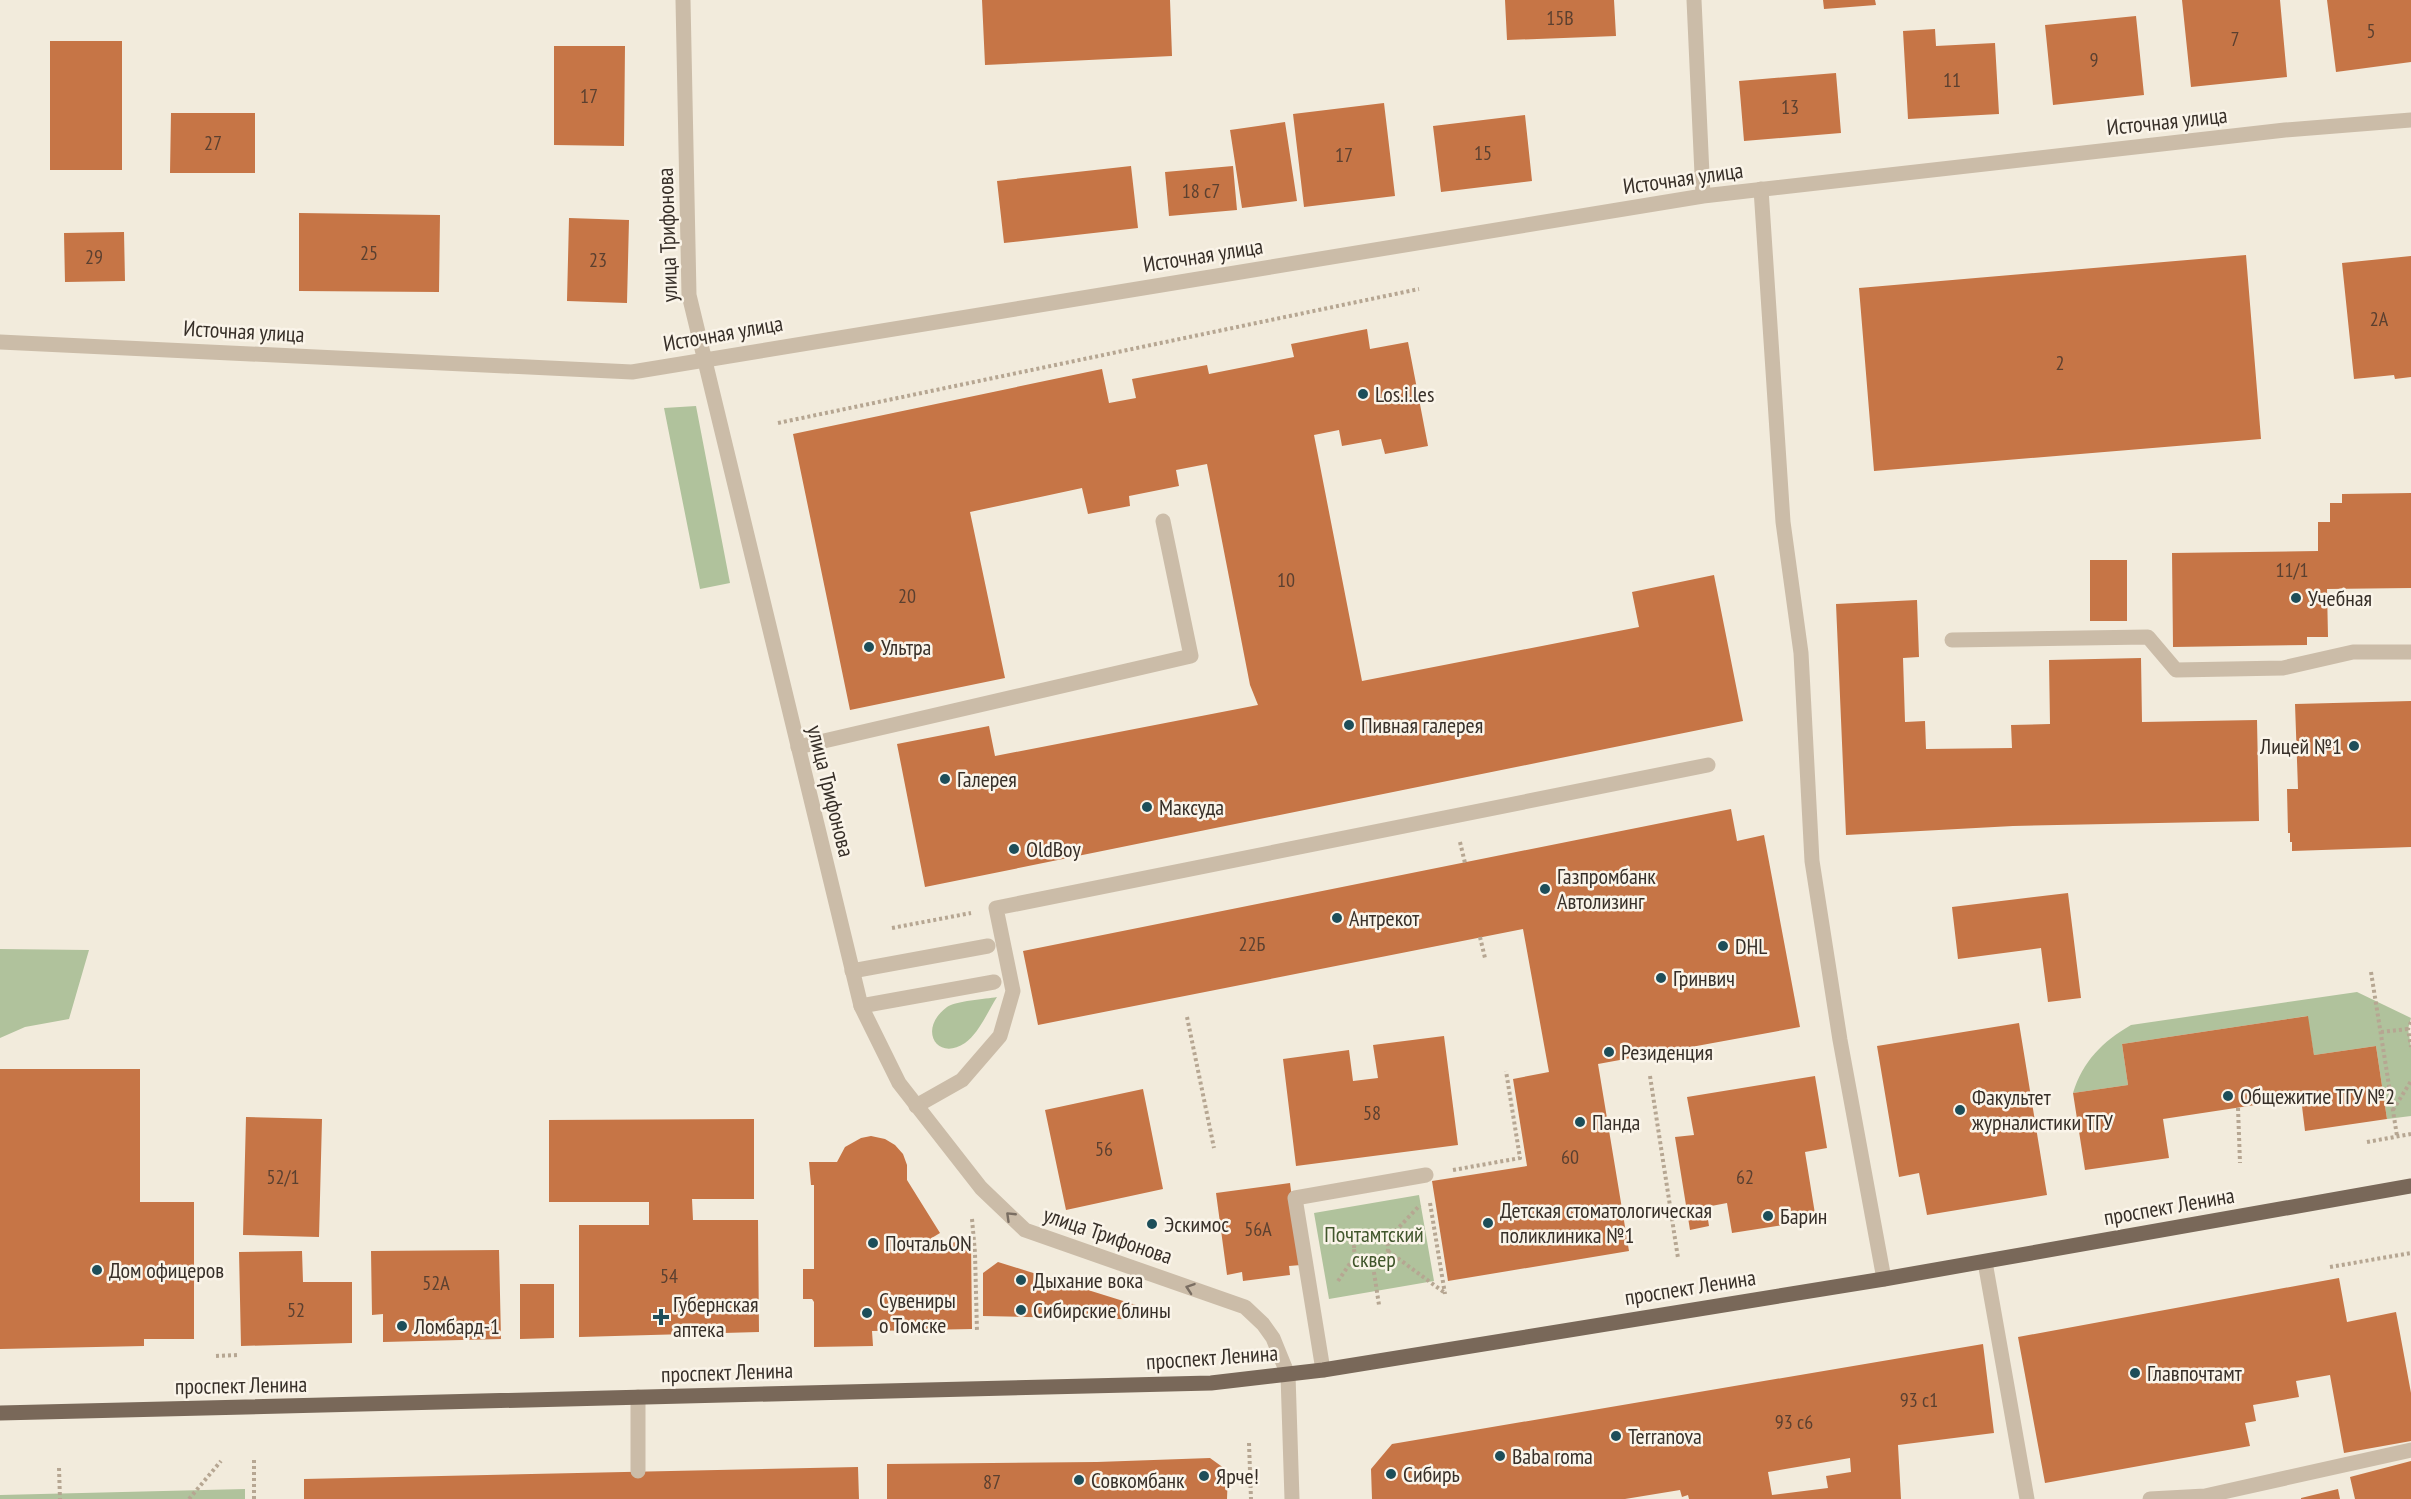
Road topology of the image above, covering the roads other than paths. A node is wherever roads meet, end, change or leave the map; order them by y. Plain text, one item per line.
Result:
1 (683, 0) edge
2 (1694, 0) edge
3 (2411, 120) edge
4 (1761, 189) junction
5 (1703, 196) junction
6 (0, 342) edge
7 (703, 359) junction
8 (1163, 521) dead end
9 (1952, 640) dead end
10 (2411, 652) edge
11 (798, 747) junction
12 (1708, 765) dead end
13 (988, 946) dead end
14 (852, 971) junction
15 (994, 982) dead end
16 (861, 1006) junction
17 (916, 1106) junction
18 (1426, 1175) road end
19 (2411, 1186) edge
20 (1985, 1262) junction
21 (1884, 1279) junction
22 (1323, 1370) junction
23 (1288, 1375) junction
24 (638, 1397) junction
25 (0, 1413) edge
26 (2411, 1450) edge
27 (638, 1471) dead end
28 (1292, 1499) edge
29 (2027, 1499) edge
30 (2150, 1499) edge

1 - 7 street, улица Трифонова
2 - 5 street
3 - 4 street, Источная улица
4 - 5 street, Источная улица
4 - 21 street
5 - 7 street, Источная улица
6 - 7 street, Источная улица
7 - 11 street, улица Трифонова
8 - 11 street
9 - 10 street
11 - 14 street, улица Трифонова
12 - 17 street
13 - 14 street
14 - 16 street, улица Трифонова
15 - 16 street
16 - 17 street, улица Трифонова
23 -> 17 street, улица Трифонова
18 - 22 street
19 - 20 main road, проспект Ленина
20 - 21 main road, проспект Ленина
20 - 29 street
21 - 22 main road, проспект Ленина
22 - 23 main road, проспект Ленина
23 - 24 main road, проспект Ленина
23 - 28 street, улица Трифонова
24 - 25 main road, проспект Ленина
24 - 27 street
26 - 30 street

